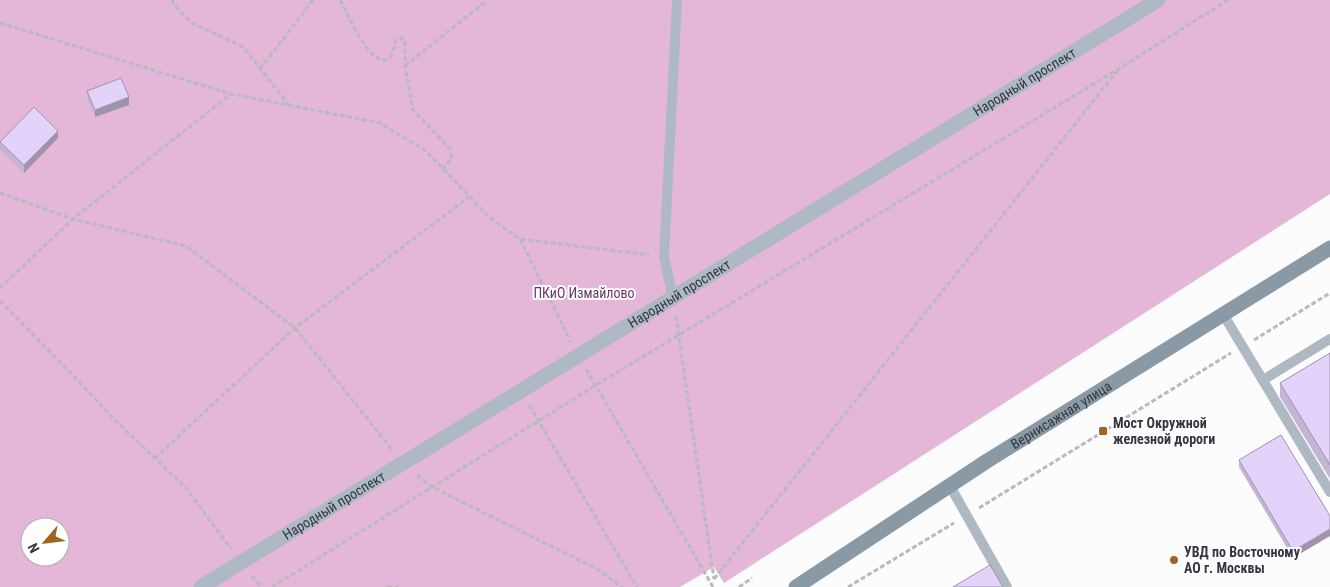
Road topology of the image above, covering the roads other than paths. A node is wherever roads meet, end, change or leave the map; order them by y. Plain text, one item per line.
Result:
1 (677, 0) edge
2 (1158, 0) edge
3 (1330, 248) edge
4 (673, 298) junction
5 (1224, 314) junction
6 (1330, 338) edge
7 (1263, 380) junction
8 (950, 486) junction
9 (1330, 492) edge
10 (201, 587) edge
11 (796, 587) edge
12 (1008, 587) edge

1 - 4 lane
2 - 4 street, Народный проспект
3 - 5 main road, Вернисажная улица
4 - 10 street, Народный проспект
5 - 7 lane
5 - 8 main road, Вернисажная улица
6 - 7 lane
7 - 9 lane
8 - 11 main road, Вернисажная улица
8 - 12 lane

